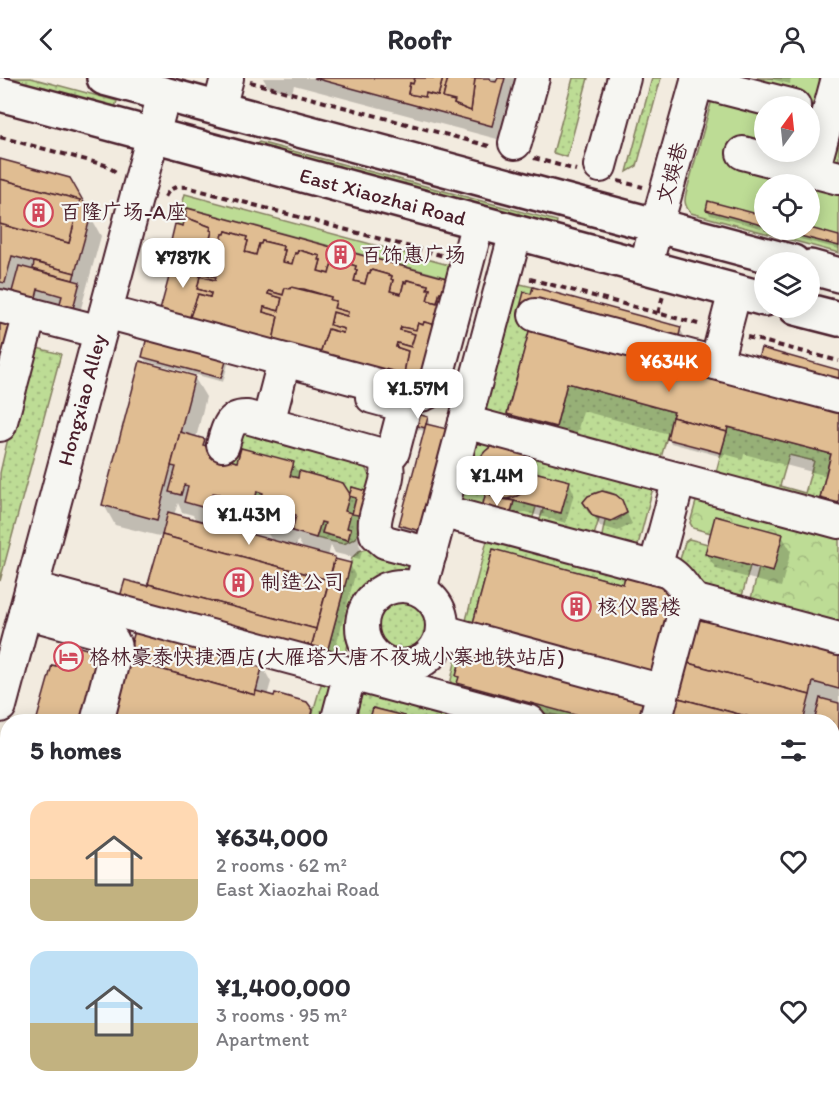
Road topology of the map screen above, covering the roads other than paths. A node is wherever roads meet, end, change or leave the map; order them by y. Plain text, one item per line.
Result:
1 (104, 78) edge
2 (533, 78) edge
3 (624, 78) edge
4 (838, 78) edge
5 (698, 79) edge
6 (230, 89) edge
7 (0, 94) edge
8 (164, 94) junction
9 (758, 96) edge
10 (826, 115) edge
11 (153, 135) junction
12 (513, 149) road end
13 (743, 153) dead end
14 (598, 172) road end
15 (826, 175) edge
16 (478, 222) junction
17 (657, 226) junction
18 (516, 232) junction
19 (755, 252) edge
20 (645, 267) junction
21 (820, 270) edge
22 (839, 275) edge
23 (750, 295) edge
24 (0, 306) edge
25 (30, 314) junction
26 (820, 314) edge
27 (535, 315) dead end
28 (839, 319) edge
29 (103, 322) junction
30 (235, 361) dead end
31 (716, 363) junction
32 (281, 373) junction
33 (839, 396) edge
34 (465, 422) junction
35 (268, 423) junction
36 (0, 425) edge
37 (223, 444) dead end
38 (386, 459) junction
39 (679, 479) junction
40 (441, 511) junction
41 (839, 522) edge
42 (430, 554) junction
43 (655, 568) junction
44 (420, 590) junction
45 (688, 595) junction
46 (28, 600) junction
47 (442, 631) junction
48 (839, 639) edge
49 (350, 673) junction
50 (397, 676) junction
51 (663, 691) junction
52 (0, 706) edge
53 (98, 714) edge
54 (339, 714) edge
55 (507, 714) edge
56 (657, 714) edge

1 - 8 main road, East Xiaozhai Road
2 - 12 street
3 - 14 street
4 - 10 street
5 - 9 street
5 - 17 street, 文娱巷
6 - 8 main road, East Xiaozhai Road
6 - 17 main road, East Xiaozhai Road
7 - 11 main road, East Xiaozhai Road
8 - 11 street, Hongxiao Alley
10 - 15 street
11 - 16 main road, East Xiaozhai Road
11 - 29 street, Hongxiao Alley
13 - 15 street
16 - 18 main road, East Xiaozhai Road
16 - 29 street
17 - 19 main road, East Xiaozhai Road
17 - 20 street, 文娱巷
18 - 20 main road, East Xiaozhai Road
18 - 34 street
20 - 23 main road, East Xiaozhai Road
21 - 22 main road
23 - 31 street
24 - 25 street
25 - 29 street
25 - 36 street
26 - 28 main road
27 - 31 street
29 - 46 street, Hongxiao Alley
30 - 32 street
31 - 33 street
32 - 35 street
32 - 38 street
34 - 39 street
34 - 40 street
35 - 37 street
35 - 38 street
38 - 42 street
39 - 41 street
39 - 43 street
40 - 42 street
40 - 43 street
42 - 44 street
43 - 45 street
44 - 47 street
44 - 50 street
45 - 48 street
45 - 51 street
46 - 49 street
46 - 52 street, Hongxiao Alley
46 - 53 street
47 - 50 street
47 - 51 street
49 - 50 street
49 - 54 street
50 - 55 street
51 - 56 street

